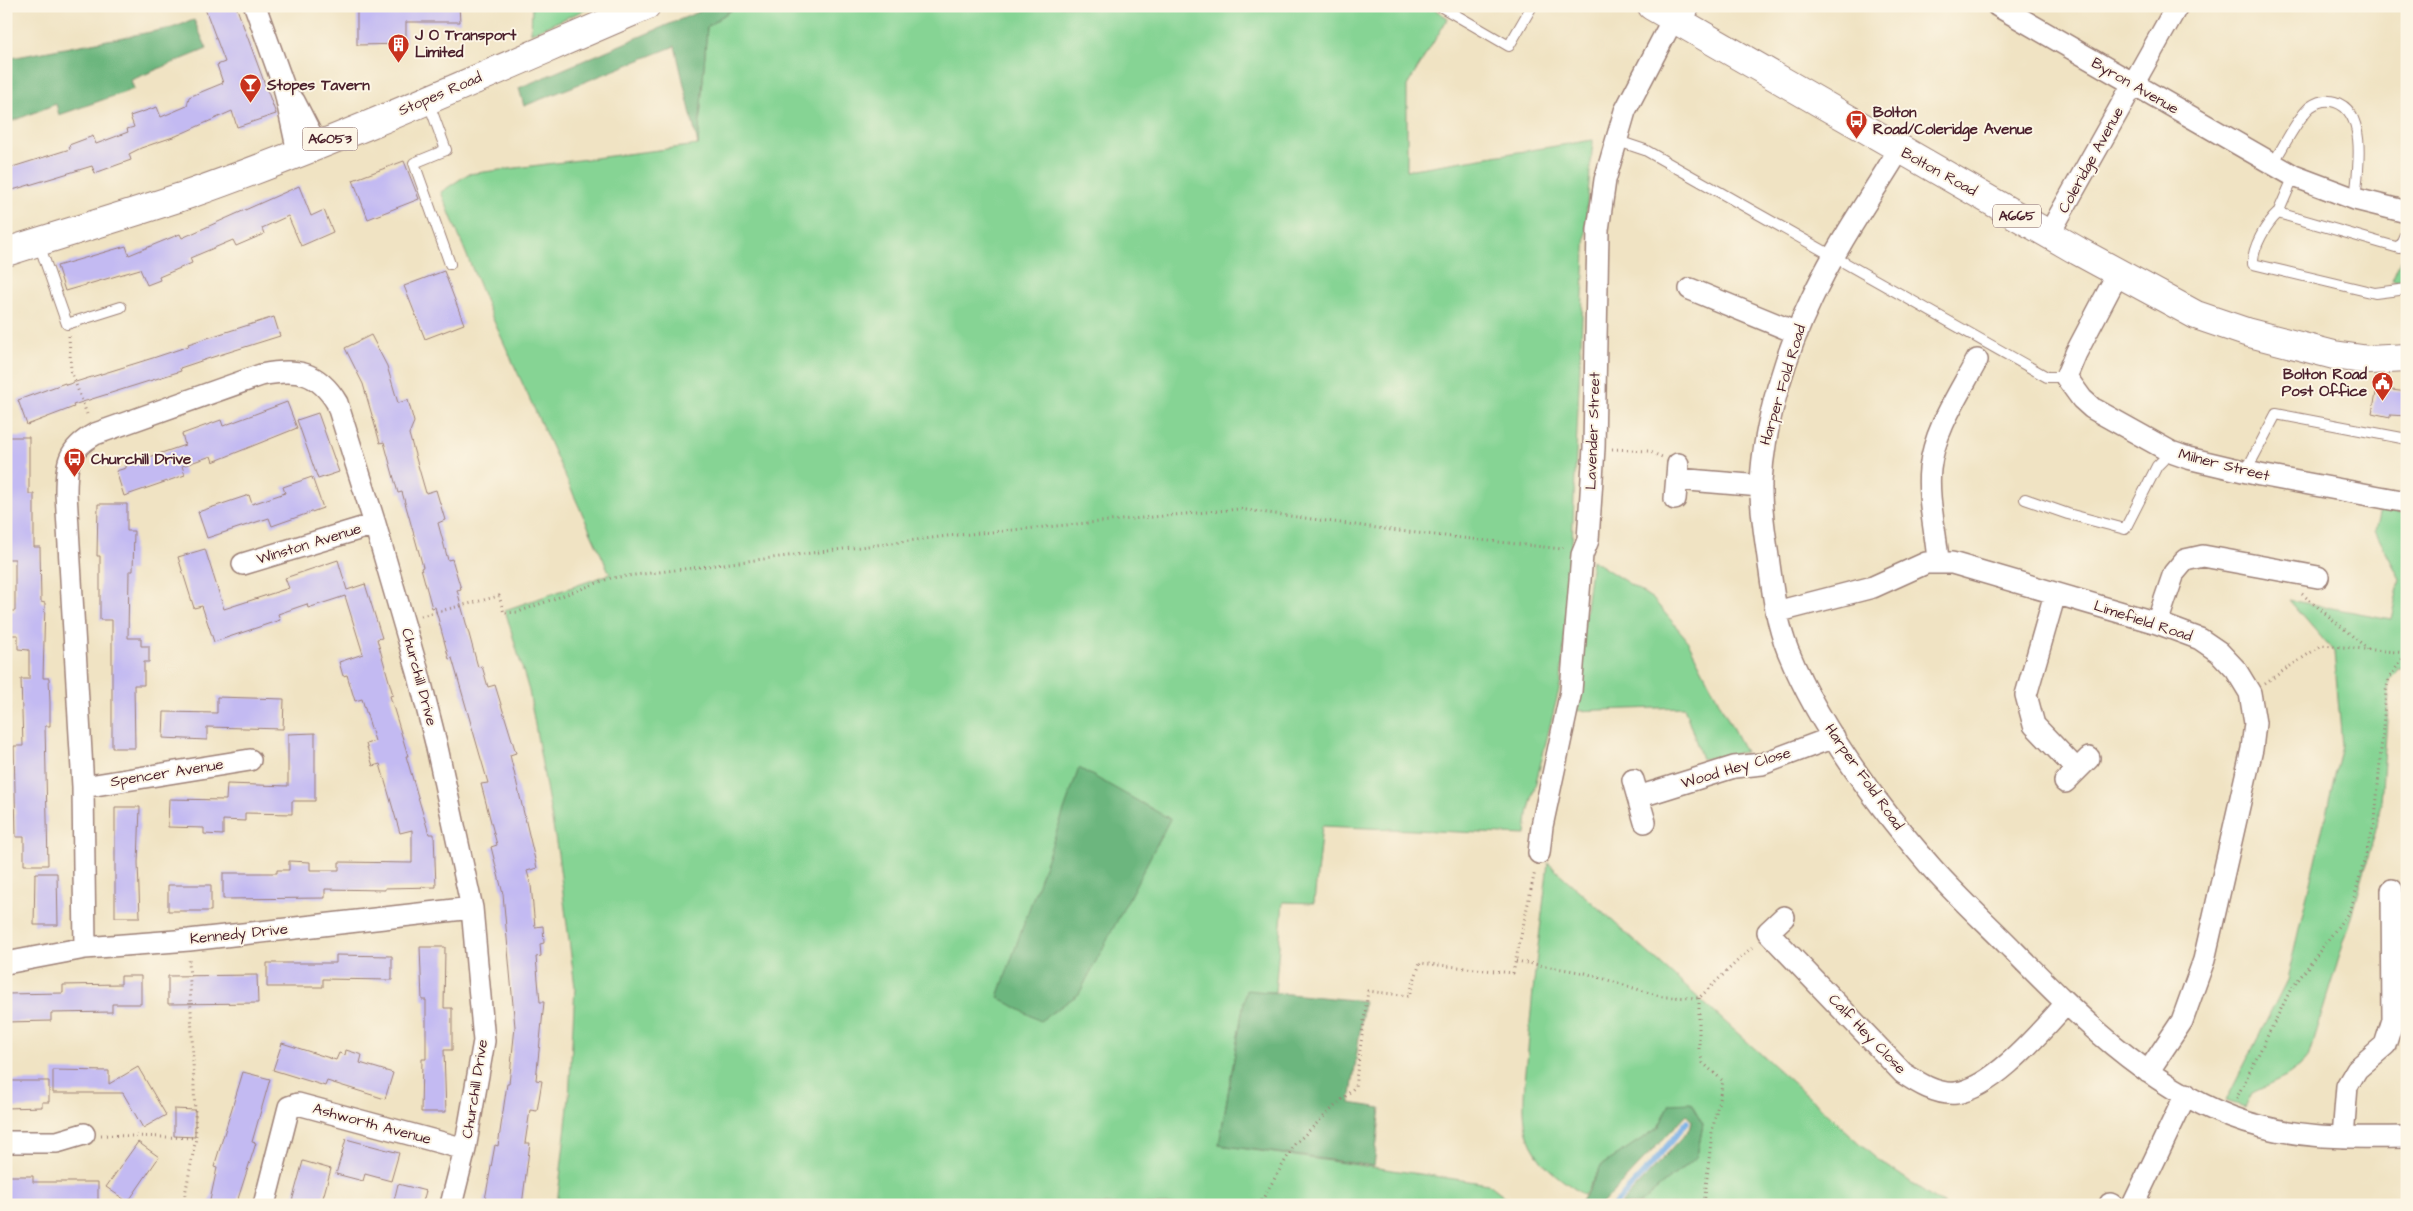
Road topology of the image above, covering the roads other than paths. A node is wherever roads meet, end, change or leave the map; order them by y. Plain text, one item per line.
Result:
1 (255, 6) edge
2 (646, 6) edge
3 (1440, 6) edge
4 (1532, 6) edge
5 (1998, 6) edge
6 (2177, 6) edge
7 (1676, 14) edge
8 (2133, 85) junction
9 (427, 100) junction
10 (1616, 140) junction
11 (307, 148) junction
12 (1899, 150) junction
13 (2272, 165) junction
14 (2294, 176) junction
15 (2355, 199) junction
16 (2407, 212) edge
17 (2278, 213) junction
18 (2407, 230) edge
19 (2049, 234) junction
20 (39, 242) junction
21 (6, 252) edge
22 (1835, 257) junction
23 (450, 264) dead end
24 (2118, 274) junction
25 (2407, 289) edge
26 (1698, 299) dead end
27 (121, 307) dead end
28 (1797, 333) junction
29 (2407, 358) edge
30 (1968, 367) dead end
31 (2066, 377) junction
32 (2407, 439) edge
33 (2171, 452) junction
34 (2246, 471) junction
35 (1677, 481) road end
36 (1760, 486) junction
37 (2026, 499) dead end
38 (2407, 502) edge
39 (375, 524) junction
40 (1938, 561) junction
41 (243, 564) dead end
42 (2306, 580) road end
43 (2055, 594) junction
44 (1776, 612) junction
45 (2157, 623) junction
46 (1834, 737) junction
47 (250, 760) dead end
48 (2077, 770) dead end
49 (83, 787) junction
50 (1646, 822) dead end
51 (1539, 853) road end
52 (2392, 890) dead end
53 (472, 908) junction
54 (1784, 917) dead end
55 (2399, 917) edge
56 (85, 948) junction
57 (6, 963) edge
58 (2066, 1004) junction
59 (2148, 1072) junction
60 (2186, 1094) junction
61 (84, 1134) road end
62 (2407, 1136) edge
63 (2343, 1138) junction
64 (6, 1142) edge
65 (465, 1149) junction
66 (264, 1205) edge
67 (451, 1205) edge
68 (2133, 1205) edge

1 - 11 street
2 - 9 main road, Stopes Road / A6053
3 - 4 lane
5 - 8 street, Byron Avenue
6 - 8 street, Coleridge Avenue
7 - 10 street, Lavender Street
7 - 12 main road, Bolton Road / A665
8 - 13 street, Byron Avenue
8 - 19 street, Coleridge Avenue
9 - 11 main road, Stopes Road / A6053
9 - 23 lane
10 - 22 lane
10 - 51 street, Lavender Street
11 - 20 main road, Stopes Road / A6053
12 - 19 main road, Bolton Road / A665
12 - 22 street, Harper Fold Road
13 - 14 street, Byron Avenue
13 - 15 lane
14 - 15 street, Byron Avenue
14 - 17 lane
15 - 16 street, Byron Avenue
17 - 18 lane
17 - 25 lane
19 - 24 main road, Bolton Road / A665
20 - 21 main road, Stopes Road / A6053
20 - 27 lane
22 - 28 street, Harper Fold Road
22 - 31 lane
24 - 29 main road, Bolton Road / A665
24 - 31 street
26 - 28 street
28 - 36 street, Harper Fold Road
30 - 40 street
31 - 33 street, Milner Street
32 - 34 lane
33 - 34 street, Milner Street
33 - 37 lane
34 - 38 street, Milner Street
35 - 36 street
36 - 44 street, Harper Fold Road
39 - 41 street, Winston Avenue
39 - 49 street, Churchill Drive
39 - 53 street, Churchill Drive
40 - 43 street, Limefield Road
40 - 44 street, Limefield Road
42 - 45 street
43 - 45 street, Limefield Road
43 - 48 street
44 - 46 street, Harper Fold Road
45 - 59 street, Limefield Road
46 - 50 street, Wood Hey Close
46 - 58 street, Harper Fold Road
47 - 49 street, Spencer Avenue
49 - 56 street, Churchill Drive
52 - 55 street
53 - 56 street, Kennedy Drive
53 - 65 street, Churchill Drive
54 - 58 street, Calf Hey Close
55 - 63 street
56 - 57 street, Kennedy Drive
58 - 59 street, Harper Fold Road
59 - 60 street, Harper Fold Road
60 - 63 street, Harper Fold Road
60 - 68 street
61 - 64 street
62 - 63 street, Harper Fold Road
65 - 66 street, Ashworth Avenue
65 - 67 street, Churchill Drive

